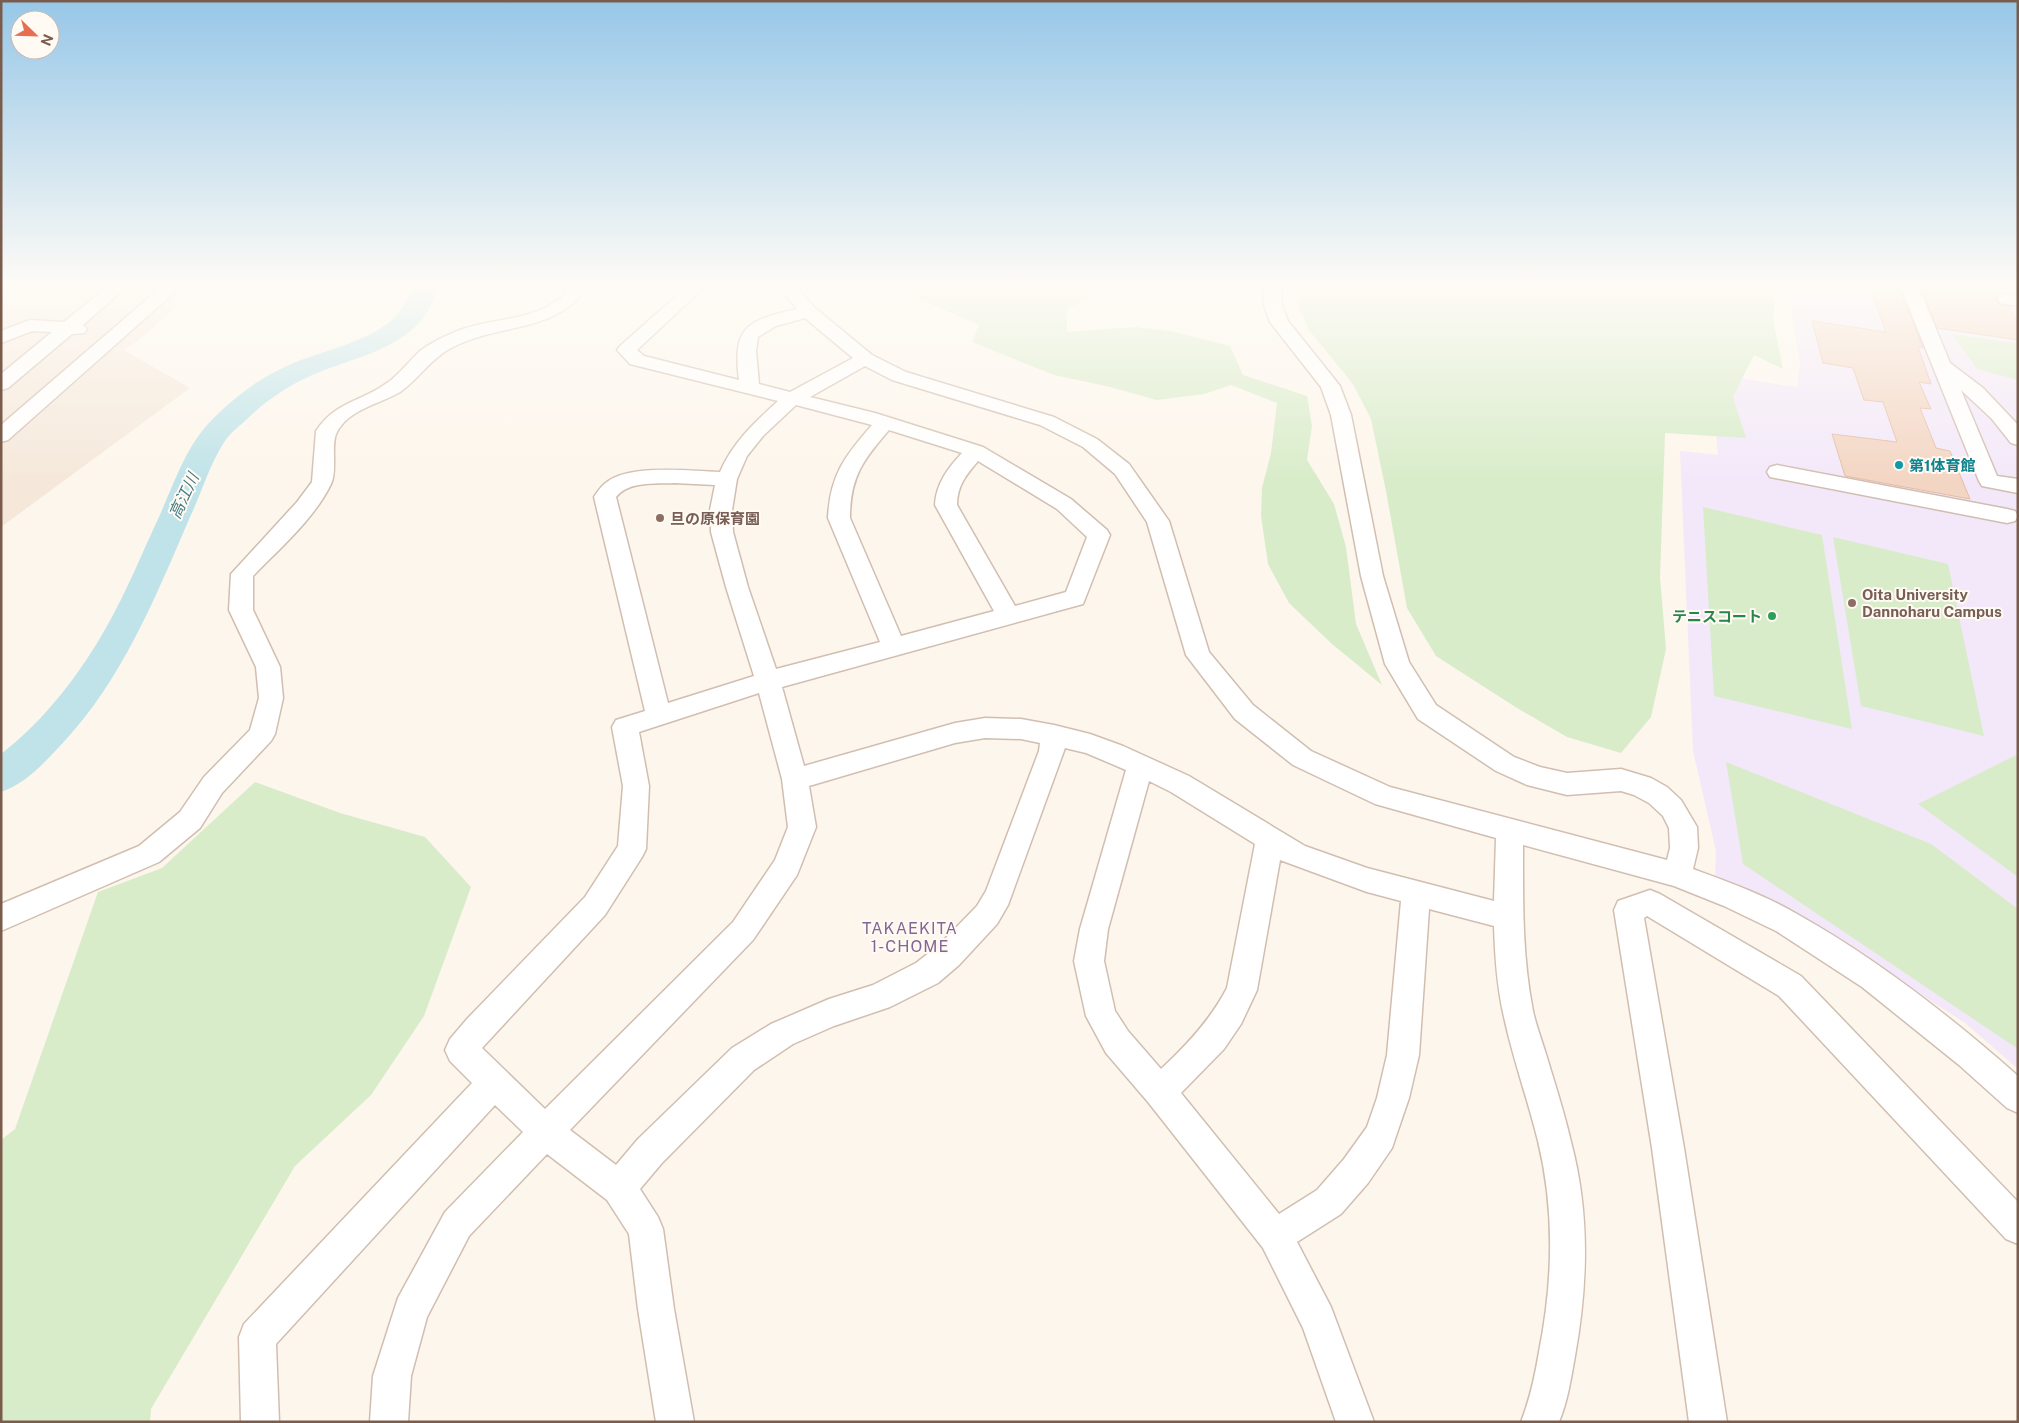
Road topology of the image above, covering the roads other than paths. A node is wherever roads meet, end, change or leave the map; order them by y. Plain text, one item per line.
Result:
1 (43, 349) edge
2 (100, 349) edge
3 (436, 349) edge
4 (627, 349) edge
5 (747, 349) edge
6 (854, 349) edge
7 (1301, 349) edge
8 (1935, 349) edge
9 (865, 359) junction
10 (1942, 366) junction
11 (1, 384) edge
12 (751, 388) junction
13 (791, 399) junction
14 (884, 423) junction
15 (1, 436) edge
16 (2018, 439) edge
17 (976, 450) junction
18 (1777, 472) dead end
19 (727, 480) junction
20 (1989, 481) junction
21 (2018, 486) edge
22 (2012, 517) edge
23 (1009, 616) junction
24 (894, 647) junction
25 (768, 681) junction
26 (659, 716) junction
27 (1054, 735) junction
28 (1140, 765) junction
29 (795, 779) junction
30 (1510, 829) junction
31 (1270, 840) junction
32 (1677, 875) junction
33 (1416, 894) junction
34 (1508, 917) junction
35 (1, 918) edge
36 (495, 1082) junction
37 (1158, 1091) junction
38 (2018, 1097) edge
39 (546, 1132) junction
40 (618, 1188) junction
41 (2018, 1227) edge
42 (1275, 1236) junction
43 (260, 1422) edge
44 (389, 1422) edge
45 (675, 1422) edge
46 (1356, 1422) edge
47 (1540, 1422) edge
48 (1708, 1422) edge

1 - 11 street
2 - 15 street
3 - 35 street
4 - 12 street
5 - 12 street
6 - 9 street
7 - 32 street
8 - 10 street
9 - 13 street
9 - 30 street
10 - 16 street
10 - 20 street
12 - 13 street
13 - 14 street
13 - 19 street
14 - 17 street
14 - 24 street
17 - 23 street
17 - 23 street
18 - 22 street
19 - 25 street
19 - 26 street
20 - 21 street
20 - 22 street
23 - 24 street
24 - 25 street
25 - 26 street
25 - 29 street
26 - 36 street
27 - 28 street
27 - 29 street
27 - 40 street
28 - 31 street
28 - 37 street
29 - 39 street
30 - 32 street
30 - 34 street
31 - 33 street
31 - 37 street
32 - 38 street
33 - 34 street
33 - 42 street
34 - 47 street
36 - 39 street
36 - 43 street
37 - 42 street
39 - 40 street
39 - 44 street
40 - 45 street
41 - 48 street
42 - 46 street

